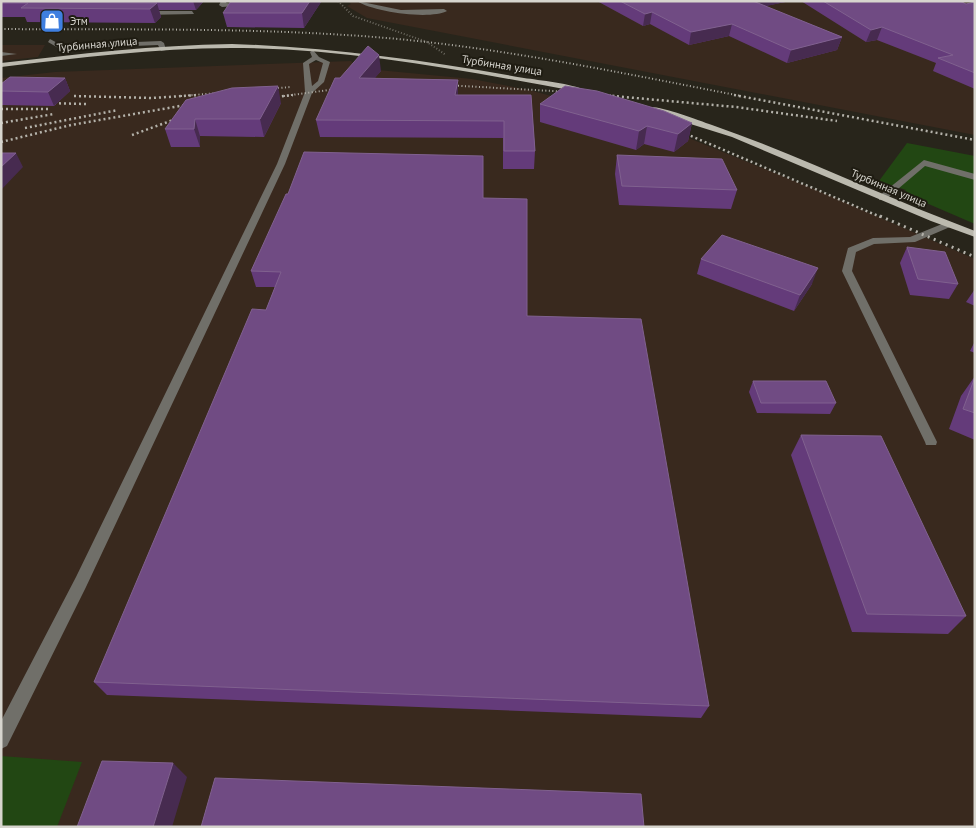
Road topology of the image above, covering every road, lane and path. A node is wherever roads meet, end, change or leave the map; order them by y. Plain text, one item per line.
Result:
1 (224, 1) edge
2 (338, 1) edge
3 (360, 1) edge
4 (250, 5) edge
5 (444, 11) dead end
6 (134, 13) edge
7 (192, 13) dead end
8 (50, 40) dead end
9 (163, 50) junction
10 (311, 50) junction
11 (1, 54) edge
12 (14, 54) dead end
13 (316, 58) junction
14 (1, 64) edge
15 (442, 67) junction
16 (309, 92) junction
17 (590, 92) edge
18 (642, 106) edge
19 (975, 177) edge
20 (882, 198) junction
21 (947, 225) junction
22 (975, 234) edge
23 (931, 442) dead end
24 (1, 740) edge

1 - 4 lane
2 - 15 path
3 - 5 lane
6 - 7 lane
8 - 9 lane
9 - 10 main road, Турбинная улица
9 - 14 main road, Турбинная улица
10 - 13 lane
10 - 15 main road, Турбинная улица
11 - 12 lane
13 - 16 lane
13 - 16 lane
15 - 17 main road, Турбинная улица
16 - 24 lane
18 - 20 main road, Турбинная улица
19 - 20 lane
20 - 21 main road, Турбинная улица
21 - 22 main road, Турбинная улица
21 - 23 lane

